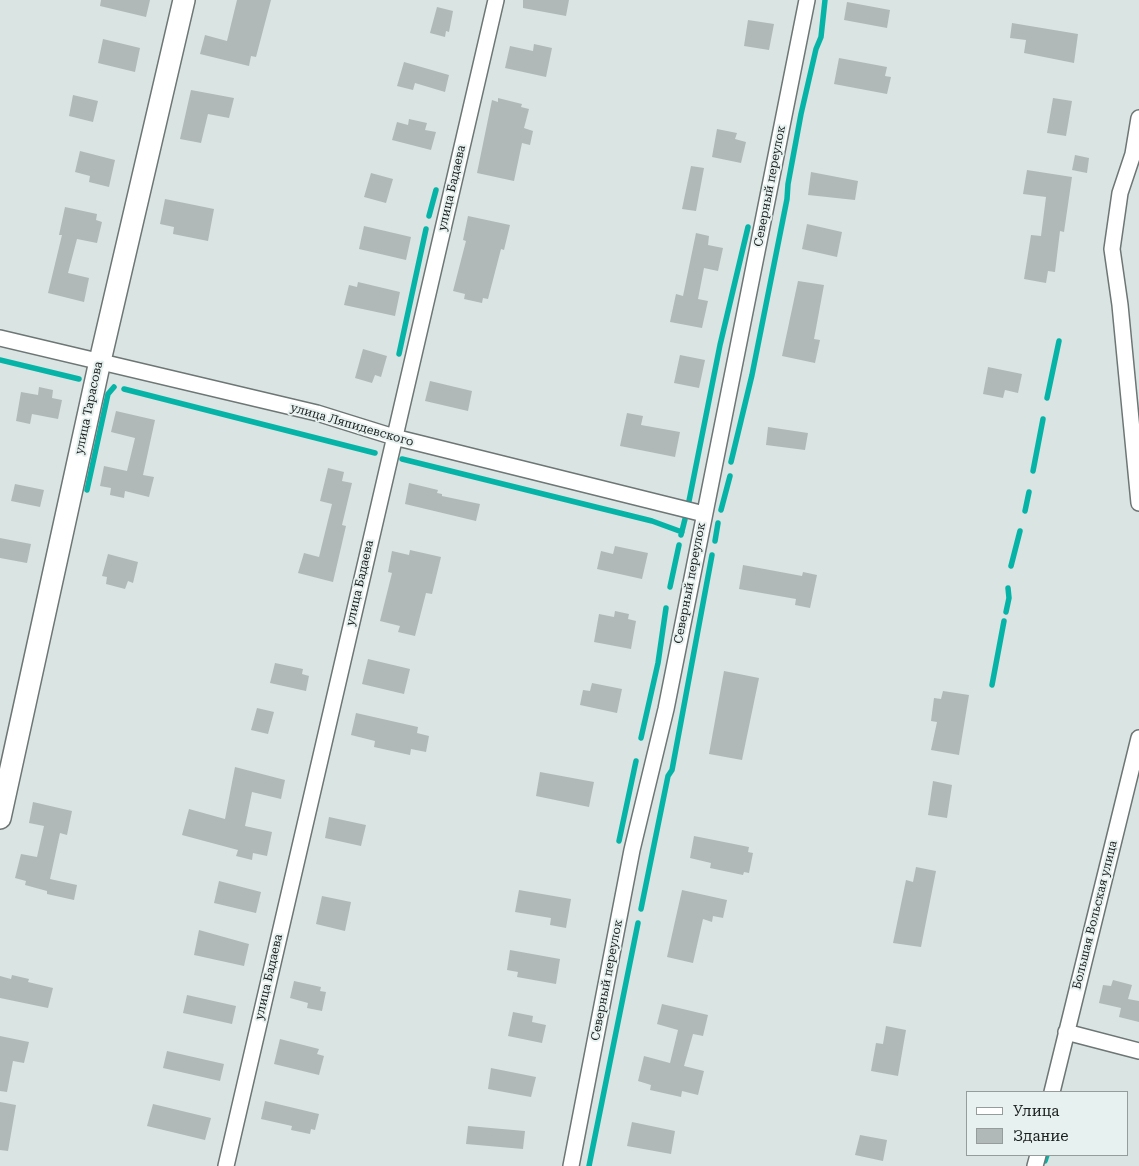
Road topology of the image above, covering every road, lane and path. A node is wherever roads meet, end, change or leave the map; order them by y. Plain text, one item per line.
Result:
1 (184, 0) edge
2 (496, 0) edge
3 (807, 0) edge
4 (1138, 125) edge
5 (0, 338) edge
6 (100, 361) junction
7 (1134, 424) edge
8 (394, 437) junction
9 (1139, 503) edge
10 (704, 514) junction
11 (1139, 738) edge
12 (0, 818) edge
13 (1066, 1032) junction
14 (1139, 1051) edge
15 (1052, 1091) edge
16 (226, 1166) edge
17 (571, 1166) edge

1 - 6 street, улица Тарасова
2 - 8 street, улица Бадаева
3 - 10 street, Северный переулок
4 - 7 street
5 - 6 street, улица Ляпидевского
6 - 8 street, улица Ляпидевского
6 - 12 street, улица Тарасова
7 - 9 street
8 - 10 street, улица Ляпидевского
8 - 16 street, улица Бадаева
10 - 17 street, Северный переулок
11 - 13 street, Большая Вольская улица
13 - 14 street
13 - 15 street, Большая Вольская улица

